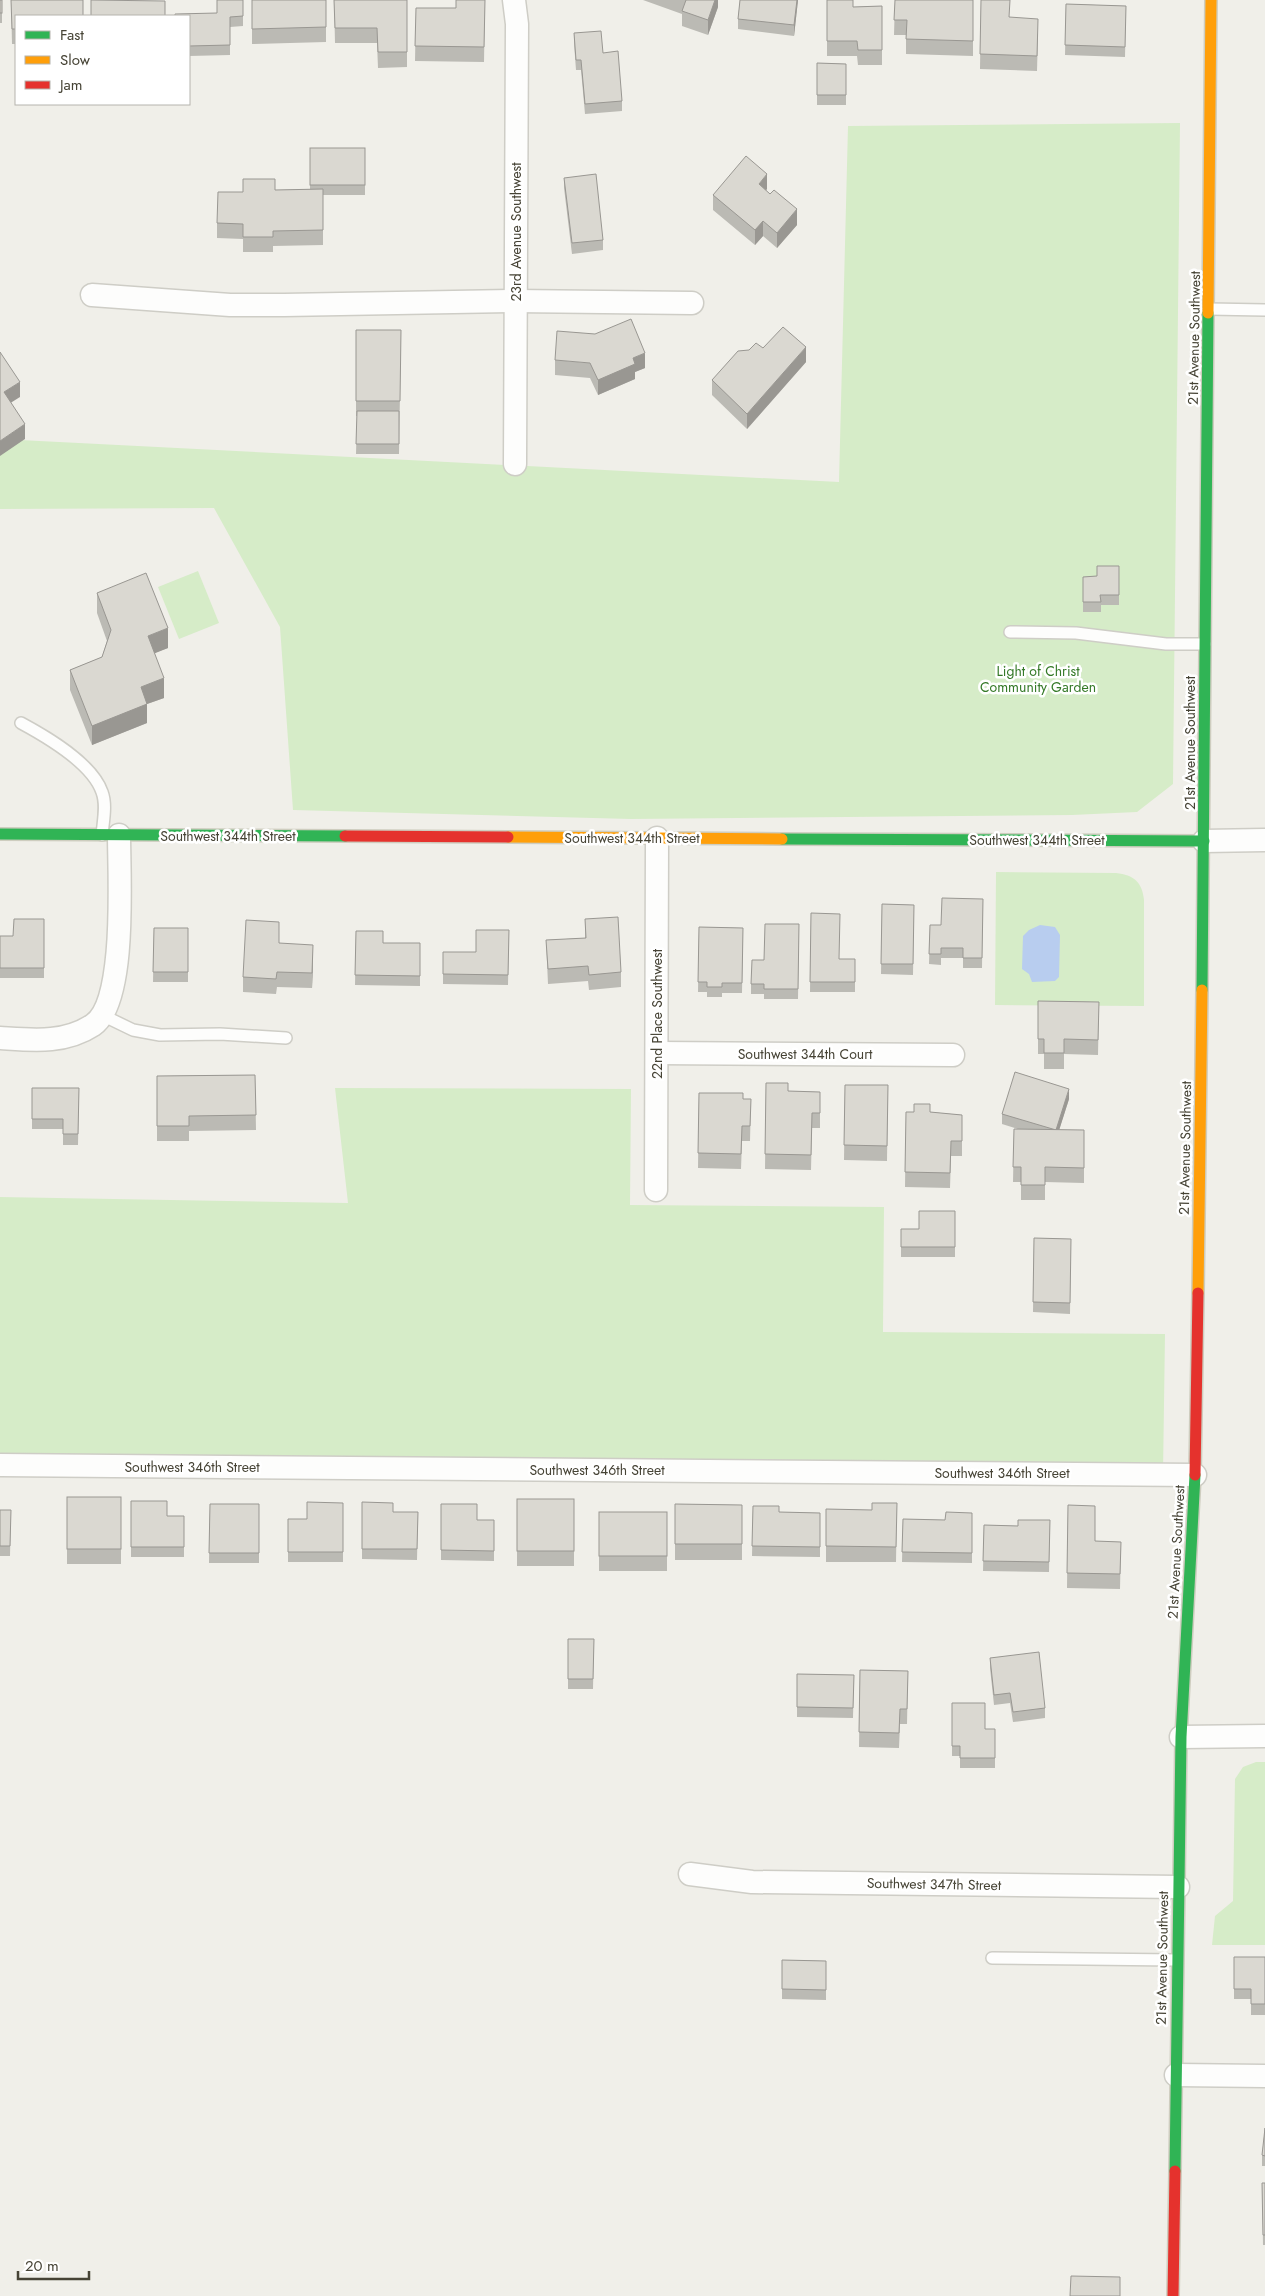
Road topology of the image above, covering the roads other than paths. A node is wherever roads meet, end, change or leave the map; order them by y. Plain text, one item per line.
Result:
1 (514, 0) edge
2 (1211, 0) edge
3 (92, 295) dead end
4 (515, 301) junction
5 (692, 303) dead end
6 (1209, 309) junction
7 (1265, 310) edge
8 (514, 464) dead end
9 (1010, 632) dead end
10 (1205, 644) junction
11 (21, 723) dead end
12 (0, 834) edge
13 (111, 835) junction
14 (657, 838) junction
15 (1265, 840) edge
16 (1204, 841) junction
17 (99, 1019) junction
18 (0, 1038) edge
19 (286, 1038) dead end
20 (657, 1053) junction
21 (953, 1055) dead end
22 (656, 1190) dead end
23 (0, 1466) edge
24 (1194, 1475) junction
25 (1265, 1736) edge
26 (1181, 1737) junction
27 (690, 1874) dead end
28 (1178, 1888) junction
29 (992, 1958) dead end
30 (1178, 1960) junction
31 (1176, 2075) junction
32 (1265, 2076) edge
33 (1173, 2296) edge

1 - 4 street, 23rd Avenue Southwest
2 - 6 main road, 21st Avenue Southwest
3 - 4 street
4 - 5 street
4 - 8 street, 23rd Avenue Southwest
6 - 7 lane
6 - 10 main road, 21st Avenue Southwest
9 - 10 lane
10 - 16 main road, 21st Avenue Southwest
11 - 13 lane
12 - 13 main road, Southwest 344th Street
13 - 14 main road, Southwest 344th Street
13 - 17 street
14 - 16 main road, Southwest 344th Street
14 - 20 street, 22nd Place Southwest
15 - 16 street, Southwest 344th Street
16 - 24 main road, 21st Avenue Southwest
17 - 18 street
17 - 19 lane
20 - 21 street, Southwest 344th Court
20 - 22 street, 22nd Place Southwest
23 - 24 street, Southwest 346th Street
24 - 26 main road, 21st Avenue Southwest
25 - 26 street
26 - 28 main road, 21st Avenue Southwest
27 - 28 street, Southwest 347th Street
28 - 30 main road, 21st Avenue Southwest
29 - 30 lane
30 - 31 main road, 21st Avenue Southwest
31 - 32 street
31 - 33 main road, 21st Avenue Southwest

